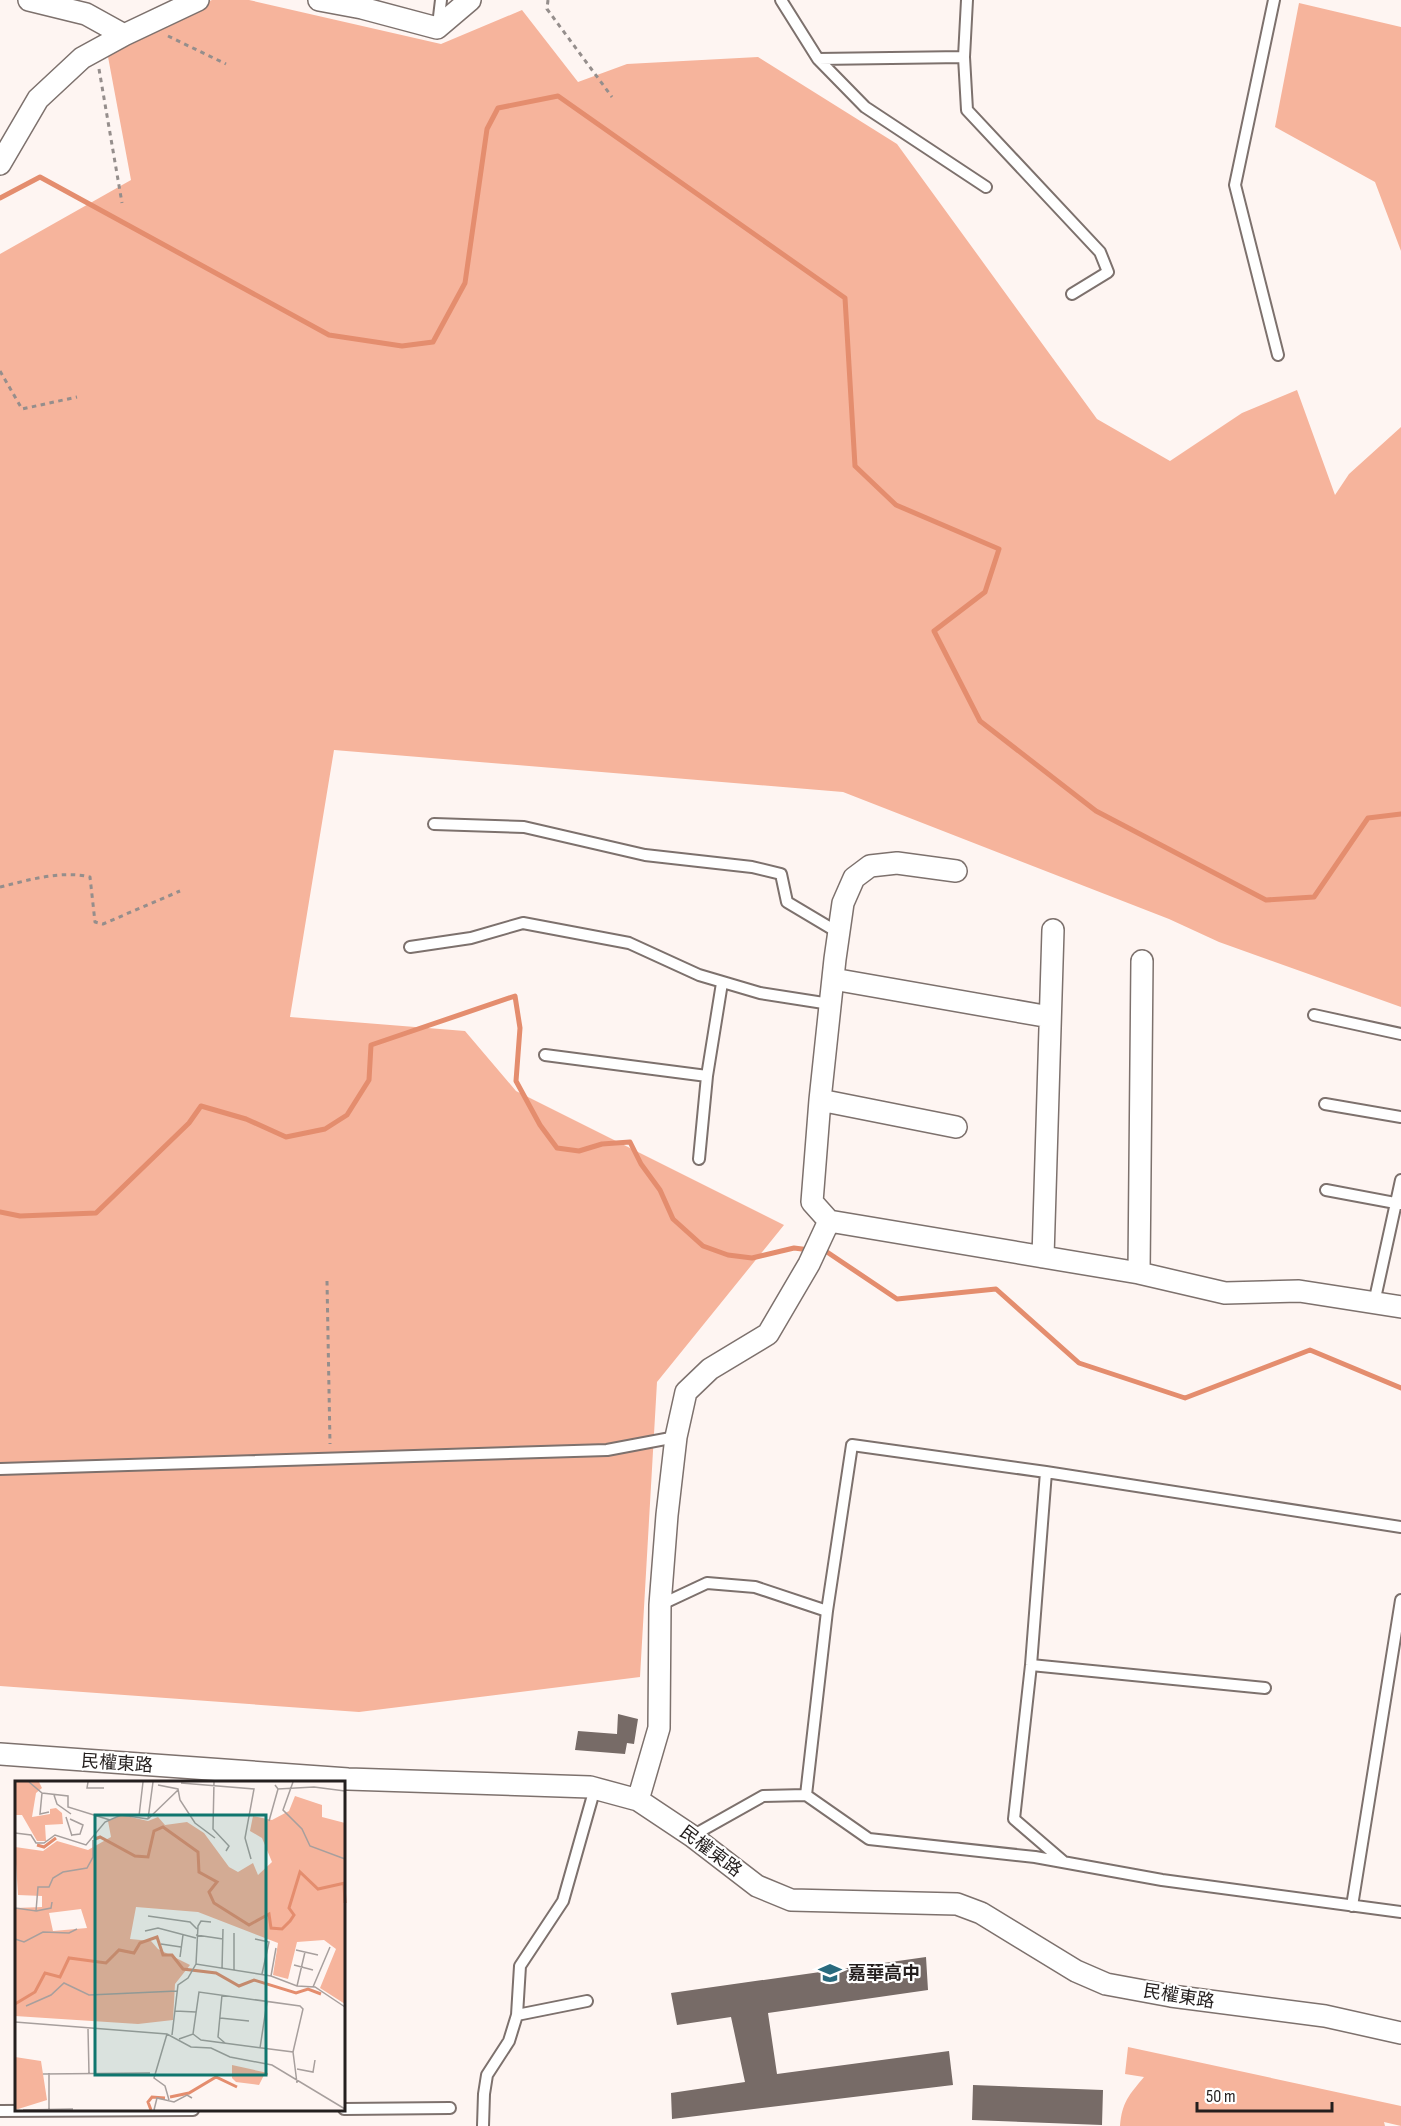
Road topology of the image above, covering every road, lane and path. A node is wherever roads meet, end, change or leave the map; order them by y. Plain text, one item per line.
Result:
1 (29, 0) edge
2 (198, 0) edge
3 (319, 0) edge
4 (441, 0) edge
5 (470, 0) edge
6 (548, 0) edge
7 (781, 0) edge
8 (967, 0) edge
9 (1274, 0) edge
10 (362, 4) edge
11 (86, 7) edge
12 (147, 25) junction
13 (437, 28) junction
14 (124, 35) junction
15 (95, 50) junction
16 (964, 57) junction
17 (818, 59) junction
18 (226, 64) dead end
19 (612, 97) dead end
20 (0, 164) edge
21 (986, 187) dead end
22 (122, 203) dead end
23 (1072, 294) dead end
24 (1278, 355) dead end
25 (0, 371) edge
26 (77, 397) dead end
27 (434, 824) dead end
28 (956, 871) dead end
29 (0, 887) edge
30 (180, 891) dead end
31 (1053, 930) dead end
32 (839, 933) junction
33 (410, 947) dead end
34 (1142, 961) dead end
35 (833, 979) junction
36 (722, 983) junction
37 (830, 1004) junction
38 (1314, 1015) dead end
39 (1050, 1017) junction
40 (1401, 1034) edge
41 (545, 1055) dead end
42 (707, 1076) junction
43 (820, 1100) junction
44 (1325, 1104) dead end
45 (1401, 1117) edge
46 (956, 1127) dead end
47 (699, 1159) dead end
48 (1401, 1180) edge
49 (1326, 1190) dead end
50 (1399, 1204) edge
51 (829, 1221) junction
52 (1043, 1257) junction
53 (1139, 1274) junction
54 (327, 1281) dead end
55 (1374, 1303) junction
56 (1401, 1306) edge
57 (676, 1437) junction
58 (330, 1459) junction
59 (0, 1469) edge
60 (1047, 1472) junction
61 (1401, 1527) edge
62 (1401, 1600) edge
63 (660, 1605) junction
64 (827, 1611) junction
65 (1031, 1665) junction
66 (1265, 1688) dead end
67 (0, 1755) edge
68 (596, 1788) junction
69 (806, 1795) junction
70 (638, 1800) junction
71 (693, 1836) junction
72 (1064, 1862) junction
73 (1352, 1906) junction
74 (1401, 1912) edge
75 (587, 2001) dead end
76 (517, 2015) junction
77 (1401, 2033) edge
78 (450, 2108) dead end
79 (345, 2109) edge
80 (0, 2111) edge
81 (15, 2111) edge
82 (483, 2126) edge

1 - 11 street
2 - 12 street
3 - 10 street
4 - 13 lane
5 - 13 street
6 - 19 path
7 - 17 lane
8 - 16 lane
9 - 24 lane
10 - 13 street
11 - 14 street
12 - 14 street
12 - 18 path
14 - 15 street
15 - 20 street
15 - 22 path
16 - 17 lane
16 - 23 lane
17 - 21 lane
25 - 26 path
27 - 32 lane
28 - 32 street
29 - 30 path
31 - 39 street
32 - 35 street
33 - 36 lane
34 - 53 street
35 - 37 street
35 - 39 street
36 - 37 lane
36 - 42 lane
37 - 43 street
38 - 40 lane
39 - 52 street
41 - 42 lane
42 - 47 lane
43 - 46 street
43 - 51 street
44 - 45 lane
48 - 50 lane
49 - 50 lane
50 - 55 lane
51 - 52 street
51 - 57 street
52 - 53 street
53 - 55 street
54 - 58 path
55 - 56 street
57 - 58 lane
57 - 63 street
58 - 59 lane
60 - 61 lane
60 - 64 lane
60 - 65 lane
62 - 73 lane
63 - 64 lane
63 - 70 street
64 - 69 lane
65 - 66 lane
65 - 72 lane
67 - 68 street, 民權東路
68 - 70 street, 民權東路
68 - 76 lane
69 - 71 lane
69 - 72 lane
70 - 71 street, 民權東路
71 - 77 street, 民權東路
72 - 73 lane
73 - 74 lane
75 - 76 lane
76 - 82 lane
78 - 79 lane
80 - 81 lane

